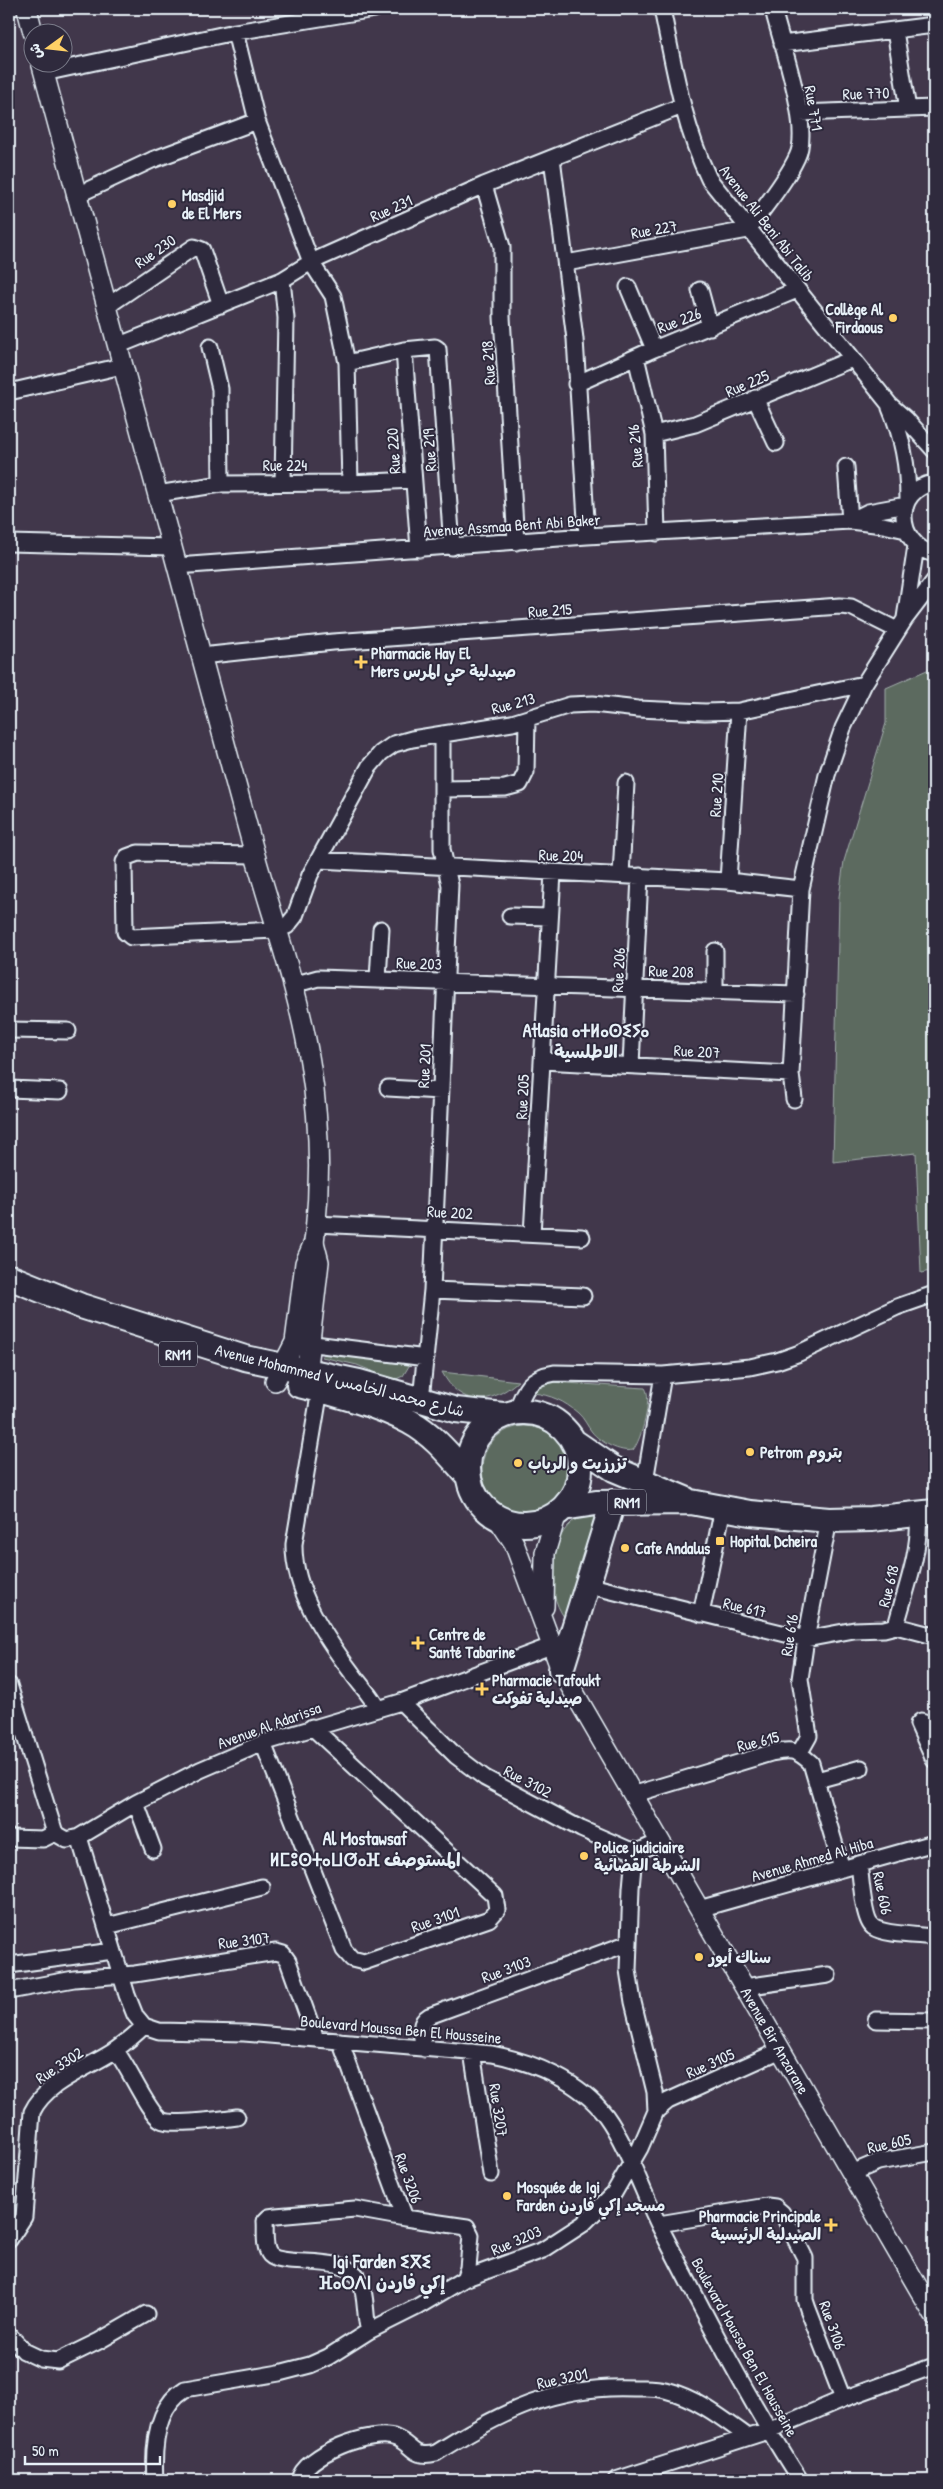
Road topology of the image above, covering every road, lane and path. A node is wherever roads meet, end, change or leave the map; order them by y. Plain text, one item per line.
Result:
1 (27, 9) edge
2 (375, 9) edge
3 (662, 9) edge
4 (773, 9) edge
5 (30, 22) edge
6 (934, 25) edge
7 (895, 31) junction
8 (235, 32) junction
9 (782, 44) junction
10 (72, 62) edge
11 (43, 72) edge
12 (682, 106) junction
13 (934, 108) edge
14 (908, 109) junction
15 (800, 113) junction
16 (257, 121) junction
17 (552, 158) junction
18 (484, 185) junction
19 (75, 196) junction
20 (748, 230) junction
21 (311, 262) junction
22 (566, 263) junction
23 (282, 280) junction
24 (628, 287) dead end
25 (700, 290) dead end
26 (796, 290) junction
27 (221, 305) junction
28 (106, 307) junction
29 (710, 327) junction
30 (117, 346) junction
31 (210, 347) dead end
32 (654, 349) junction
33 (404, 350) junction
34 (636, 357) junction
35 (852, 359) junction
36 (347, 363) junction
37 (122, 366) junction
38 (576, 384) junction
39 (9, 392) edge
40 (755, 398) junction
41 (889, 404) junction
42 (654, 434) junction
43 (776, 443) dead end
44 (934, 450) edge
45 (846, 467) dead end
46 (413, 480) junction
47 (283, 482) junction
48 (350, 483) junction
49 (934, 483) edge
50 (221, 484) junction
51 (157, 494) junction
52 (907, 502) junction
53 (850, 522) junction
54 (906, 530) junction
55 (657, 533) junction
56 (587, 536) junction
57 (516, 542) junction
58 (9, 543) edge
59 (171, 546) junction
60 (916, 546) junction
61 (452, 547) junction
62 (419, 549) junction
63 (934, 554) edge
64 (177, 566) junction
65 (934, 581) edge
66 (901, 625) junction
67 (201, 656) junction
68 (864, 684) junction
69 (739, 711) junction
70 (527, 719) junction
71 (442, 734) junction
72 (626, 783) dead end
73 (443, 789) junction
74 (255, 855) junction
75 (318, 860) junction
76 (448, 868) junction
77 (553, 873) junction
78 (621, 875) junction
79 (640, 876) junction
80 (728, 881) junction
81 (802, 889) junction
82 (510, 916) dead end
83 (550, 917) junction
84 (380, 929) dead end
85 (276, 930) junction
86 (715, 951) dead end
87 (378, 979) junction
88 (446, 981) junction
89 (546, 984) junction
90 (293, 985) junction
91 (634, 987) junction
92 (715, 990) junction
93 (796, 994) junction
94 (9, 1030) edge
95 (68, 1031) dead end
96 (542, 1061) junction
97 (631, 1065) junction
98 (792, 1074) junction
99 (388, 1088) dead end
100 (9, 1089) edge
101 (60, 1091) dead end
102 (440, 1091) junction
103 (794, 1099) dead end
104 (434, 1228) junction
105 (315, 1233) junction
106 (532, 1234) junction
107 (582, 1237) dead end
108 (9, 1277) edge
109 (432, 1290) junction
110 (9, 1294) edge
111 (934, 1294) edge
112 (583, 1296) dead end
113 (303, 1343) junction
114 (426, 1358) junction
115 (279, 1374) junction
116 (663, 1375) junction
117 (314, 1380) junction
118 (421, 1400) junction
119 (510, 1414) junction
120 (573, 1441) junction
121 (469, 1477) junction
122 (645, 1481) junction
123 (613, 1502) junction
124 (691, 1502) junction
125 (723, 1508) junction
126 (560, 1511) junction
127 (926, 1514) edge
128 (496, 1516) junction
129 (829, 1520) junction
130 (588, 1585) junction
131 (701, 1614) junction
132 (896, 1626) junction
133 (934, 1636) edge
134 (806, 1639) junction
135 (550, 1640) junction
136 (561, 1670) junction
137 (9, 1685) edge
138 (401, 1702) junction
139 (377, 1708) junction
140 (929, 1723) edge
141 (312, 1727) junction
142 (263, 1743) junction
143 (800, 1752) junction
144 (934, 1760) edge
145 (861, 1768) dead end
146 (817, 1780) junction
147 (632, 1795) junction
148 (136, 1803) junction
149 (55, 1833) junction
150 (78, 1837) junction
151 (9, 1838) edge
152 (659, 1842) junction
153 (934, 1843) edge
154 (153, 1849) dead end
155 (639, 1851) junction
156 (859, 1864) junction
157 (842, 1869) junction
158 (262, 1887) dead end
159 (699, 1909) junction
160 (107, 1926) junction
161 (934, 1937) edge
162 (629, 1943) junction
163 (113, 1951) junction
164 (9, 1965) edge
165 (120, 1974) junction
166 (828, 1975) dead end
167 (744, 1987) junction
168 (9, 1991) edge
169 (876, 2020) dead end
170 (934, 2021) edge
171 (144, 2026) junction
172 (316, 2038) junction
173 (340, 2041) junction
174 (424, 2049) junction
175 (115, 2050) junction
176 (781, 2050) junction
177 (472, 2052) junction
178 (656, 2111) junction
179 (237, 2118) dead end
180 (934, 2152) edge
181 (631, 2165) junction
182 (852, 2173) junction
183 (491, 2174) dead end
184 (405, 2218) junction
185 (658, 2224) junction
186 (9, 2240) edge
187 (464, 2279) junction
188 (146, 2314) dead end
189 (934, 2315) edge
190 (369, 2331) junction
191 (9, 2335) edge
192 (934, 2366) edge
193 (843, 2399) junction
194 (768, 2431) junction
195 (748, 2436) junction
196 (155, 2480) edge
197 (299, 2480) edge
198 (616, 2480) edge
199 (800, 2480) edge

1 - 5 street
2 - 8 street
3 - 12 street, Avenue Ali Beni Abi Talib
4 - 9 street, Rue 771
6 - 7 street
7 - 9 street
7 - 14 street
8 - 10 street
8 - 16 street
9 - 15 street, Rue 771
11 - 19 street
12 - 17 street, Rue 231
12 - 20 street, Avenue Ali Beni Abi Talib
13 - 14 street, Rue 770
14 - 15 street, Rue 770
15 - 20 street, Rue 771
16 - 19 street
16 - 21 street
17 - 18 street, Rue 231
17 - 22 street
18 - 21 street, Rue 231
18 - 57 street, Rue 218
19 - 28 street
20 - 22 street, Rue 227
20 - 26 street, Avenue Ali Beni Abi Talib
21 - 23 street, Rue 231
21 - 36 street
22 - 38 street
23 - 27 street, Rue 231
23 - 47 street
24 - 32 street
25 - 29 street
26 - 29 street, Rue 226
26 - 35 street, Avenue Ali Beni Abi Talib
27 - 28 street, Rue 230
27 - 30 street, Rue 231
28 - 30 street
29 - 32 street, Rue 226
30 - 37 street
31 - 50 street
32 - 34 street, Rue 226
33 - 36 street
33 - 46 street, Rue 220
33 - 61 street, Rue 219
34 - 38 street, Rue 226
34 - 42 street, Rue 216
35 - 40 street, Rue 225
35 - 41 street, Avenue Ali Beni Abi Talib
36 - 48 street
37 - 39 street
37 - 51 street
38 - 56 street
40 - 42 street, Rue 225
40 - 43 street
41 - 44 street, Avenue Ali Beni Abi Talib
41 - 52 street, Avenue Ali Beni Abi Talib
42 - 55 street, Rue 216
45 - 53 street
46 - 48 street, Rue 224
46 - 62 street, Rue 220
47 - 48 street, Rue 224
47 - 50 street, Rue 224
49 - 52 street
50 - 51 street, Rue 224
51 - 59 street
52 - 53 street, Avenue Assmaa Bent Abi Baker
52 - 54 street, Avenue Ali Beni Abi Talib
53 - 54 street, Avenue Assmaa Bent Abi Baker
53 - 55 street, Avenue Assmaa Bent Abi Baker
54 - 60 street
55 - 56 street, Avenue Assmaa Bent Abi Baker
56 - 57 street, Avenue Assmaa Bent Abi Baker
57 - 61 street, Avenue Assmaa Bent Abi Baker
58 - 59 street
59 - 64 street
60 - 63 street
60 - 66 street
61 - 62 street, Avenue Assmaa Bent Abi Baker
62 - 64 street, Avenue Assmaa Bent Abi Baker
64 - 67 street
65 - 66 street
66 - 67 street, Rue 215
66 - 68 street
67 - 74 street
68 - 69 street, Rue 213
68 - 81 street
69 - 70 street, Rue 213
69 - 80 street, Rue 210
70 - 71 street, Rue 213
70 - 73 street
71 - 73 street, Rue 201
71 - 75 street, Rue 213
72 - 78 street
73 - 76 street, Rue 201
74 - 85 street
74 - 85 street
75 - 76 street, Rue 204
75 - 85 street, Rue 213
76 - 77 street, Rue 204
76 - 88 street, Rue 201
77 - 78 street, Rue 204
77 - 83 street, Rue 205
78 - 79 street, Rue 204
79 - 80 street, Rue 204
79 - 91 street, Rue 206
80 - 81 street, Rue 204
81 - 93 street
82 - 83 street
83 - 89 street, Rue 205
84 - 87 street
85 - 90 street
86 - 92 street
87 - 88 street, Rue 203
87 - 90 street, Rue 203
88 - 89 street, Rue 203
88 - 102 street, Rue 201
89 - 91 street, Rue 208
89 - 96 street, Rue 205
90 - 105 street
91 - 92 street, Rue 208
91 - 97 street, Rue 206
92 - 93 street, Rue 208
93 - 98 street
94 - 95 street
96 - 97 street, Rue 207
96 - 106 street, Rue 205
97 - 98 street, Rue 207
98 - 103 street
99 - 102 street
100 - 101 street
102 - 104 street, Rue 201
104 - 105 street, Rue 202
104 - 106 street, Rue 202
104 - 109 street, Rue 201
105 - 113 street
106 - 107 street, Rue 202
108 - 115 main road, Avenue Mohammed V شارع محمد الخامس / RN11
109 - 112 street
109 - 114 street, Rue 201
110 - 115 main road, Avenue Mohammed V شارع محمد الخامس / RN11
111 - 116 street
113 - 114 street
113 - 115 street
113 - 117 street
114 - 118 street, Rue 201
115 - 117 main road, Avenue Mohammed V شارع محمد الخامس / RN11
116 - 119 street
116 - 122 street
117 - 118 main road, Avenue Mohammed V شارع محمد الخامس / RN11
117 - 121 main road, Avenue Mohammed V شارع محمد الخامس / RN11
117 - 139 street
118 - 119 main road, Avenue Mohammed V شارع محمد الخامس / RN11
119 - 120 main road, RN11
119 - 121 main road, RN11
120 - 122 main road, RN11
120 - 126 main road
121 - 128 main road, RN11
122 - 124 main road, RN11
123 - 124 main road, RN11
123 - 126 main road, RN11
123 - 130 main road
124 - 125 main road, RN11
125 - 129 main road, RN11
125 - 131 street
126 - 128 main road, RN11
126 - 135 street, Avenue Bir Anzarane
127 - 129 main road, RN11
127 - 132 street, Rue 618
128 - 135 street, Avenue Bir Anzarane
129 - 134 street, Rue 616
130 - 131 street, Rue 617
130 - 136 main road
131 - 134 street, Rue 617
132 - 133 street, Rue 618
132 - 134 street, Rue 617
134 - 143 street, Rue 616
135 - 136 street, Avenue Bir Anzarane
135 - 138 street, Avenue Al Adarissa
136 - 147 street, Avenue Bir Anzarane
137 - 149 street
138 - 139 street, Avenue Al Adarissa
138 - 155 street, Rue 3102
139 - 141 street, Avenue Al Adarissa
140 - 144 street
141 - 142 street, Avenue Al Adarissa
141 - 142 street, Rue 3101
142 - 148 street, Avenue Al Adarissa
143 - 146 street, Rue 615
143 - 147 street, Rue 615
145 - 146 street
146 - 157 street, Rue 615
147 - 152 street, Avenue Bir Anzarane
148 - 150 street, Avenue Al Adarissa
148 - 154 street
149 - 150 street
149 - 151 street
150 - 160 street
152 - 155 street
152 - 159 street, Avenue Bir Anzarane
153 - 156 street, Avenue Ahmed Al Hiba
155 - 162 street
156 - 157 street, Avenue Ahmed Al Hiba
156 - 161 street, Rue 606
157 - 159 street, Avenue Ahmed Al Hiba
158 - 160 street
159 - 167 street, Avenue Bir Anzarane
160 - 163 street
162 - 174 street, Rue 3103
162 - 178 street
163 - 164 street
163 - 165 street
165 - 168 street
165 - 171 street
165 - 172 street, Rue 3107
166 - 167 street
167 - 176 street, Avenue Bir Anzarane
169 - 170 street
171 - 172 street, Boulevard Moussa Ben El Housseine
171 - 175 street, Rue 3302
172 - 173 street, Boulevard Moussa Ben El Housseine
173 - 174 street, Boulevard Moussa Ben El Housseine
173 - 184 street, Rue 3206
174 - 177 street, Boulevard Moussa Ben El Housseine
175 - 179 street
175 - 186 street, Rue 3302
176 - 178 street, Rue 3105
176 - 182 street, Avenue Bir Anzarane
177 - 181 street, Boulevard Moussa Ben El Housseine
177 - 183 street, Rue 3207
178 - 181 street, Rue 3203
180 - 182 street, Rue 605
181 - 185 street, Boulevard Moussa Ben El Housseine
181 - 187 street, Rue 3203
182 - 189 street, Avenue Bir Anzarane
184 - 187 street, Rue 3206
184 - 190 street
185 - 193 street, Rue 3106
185 - 194 street, Boulevard Moussa Ben El Housseine
187 - 190 street, Rue 3203
188 - 191 street
190 - 196 street, Rue 3203
192 - 193 street
193 - 194 street
194 - 195 street
194 - 199 street, Boulevard Moussa Ben El Housseine
195 - 197 street, Rue 3201
195 - 198 street

